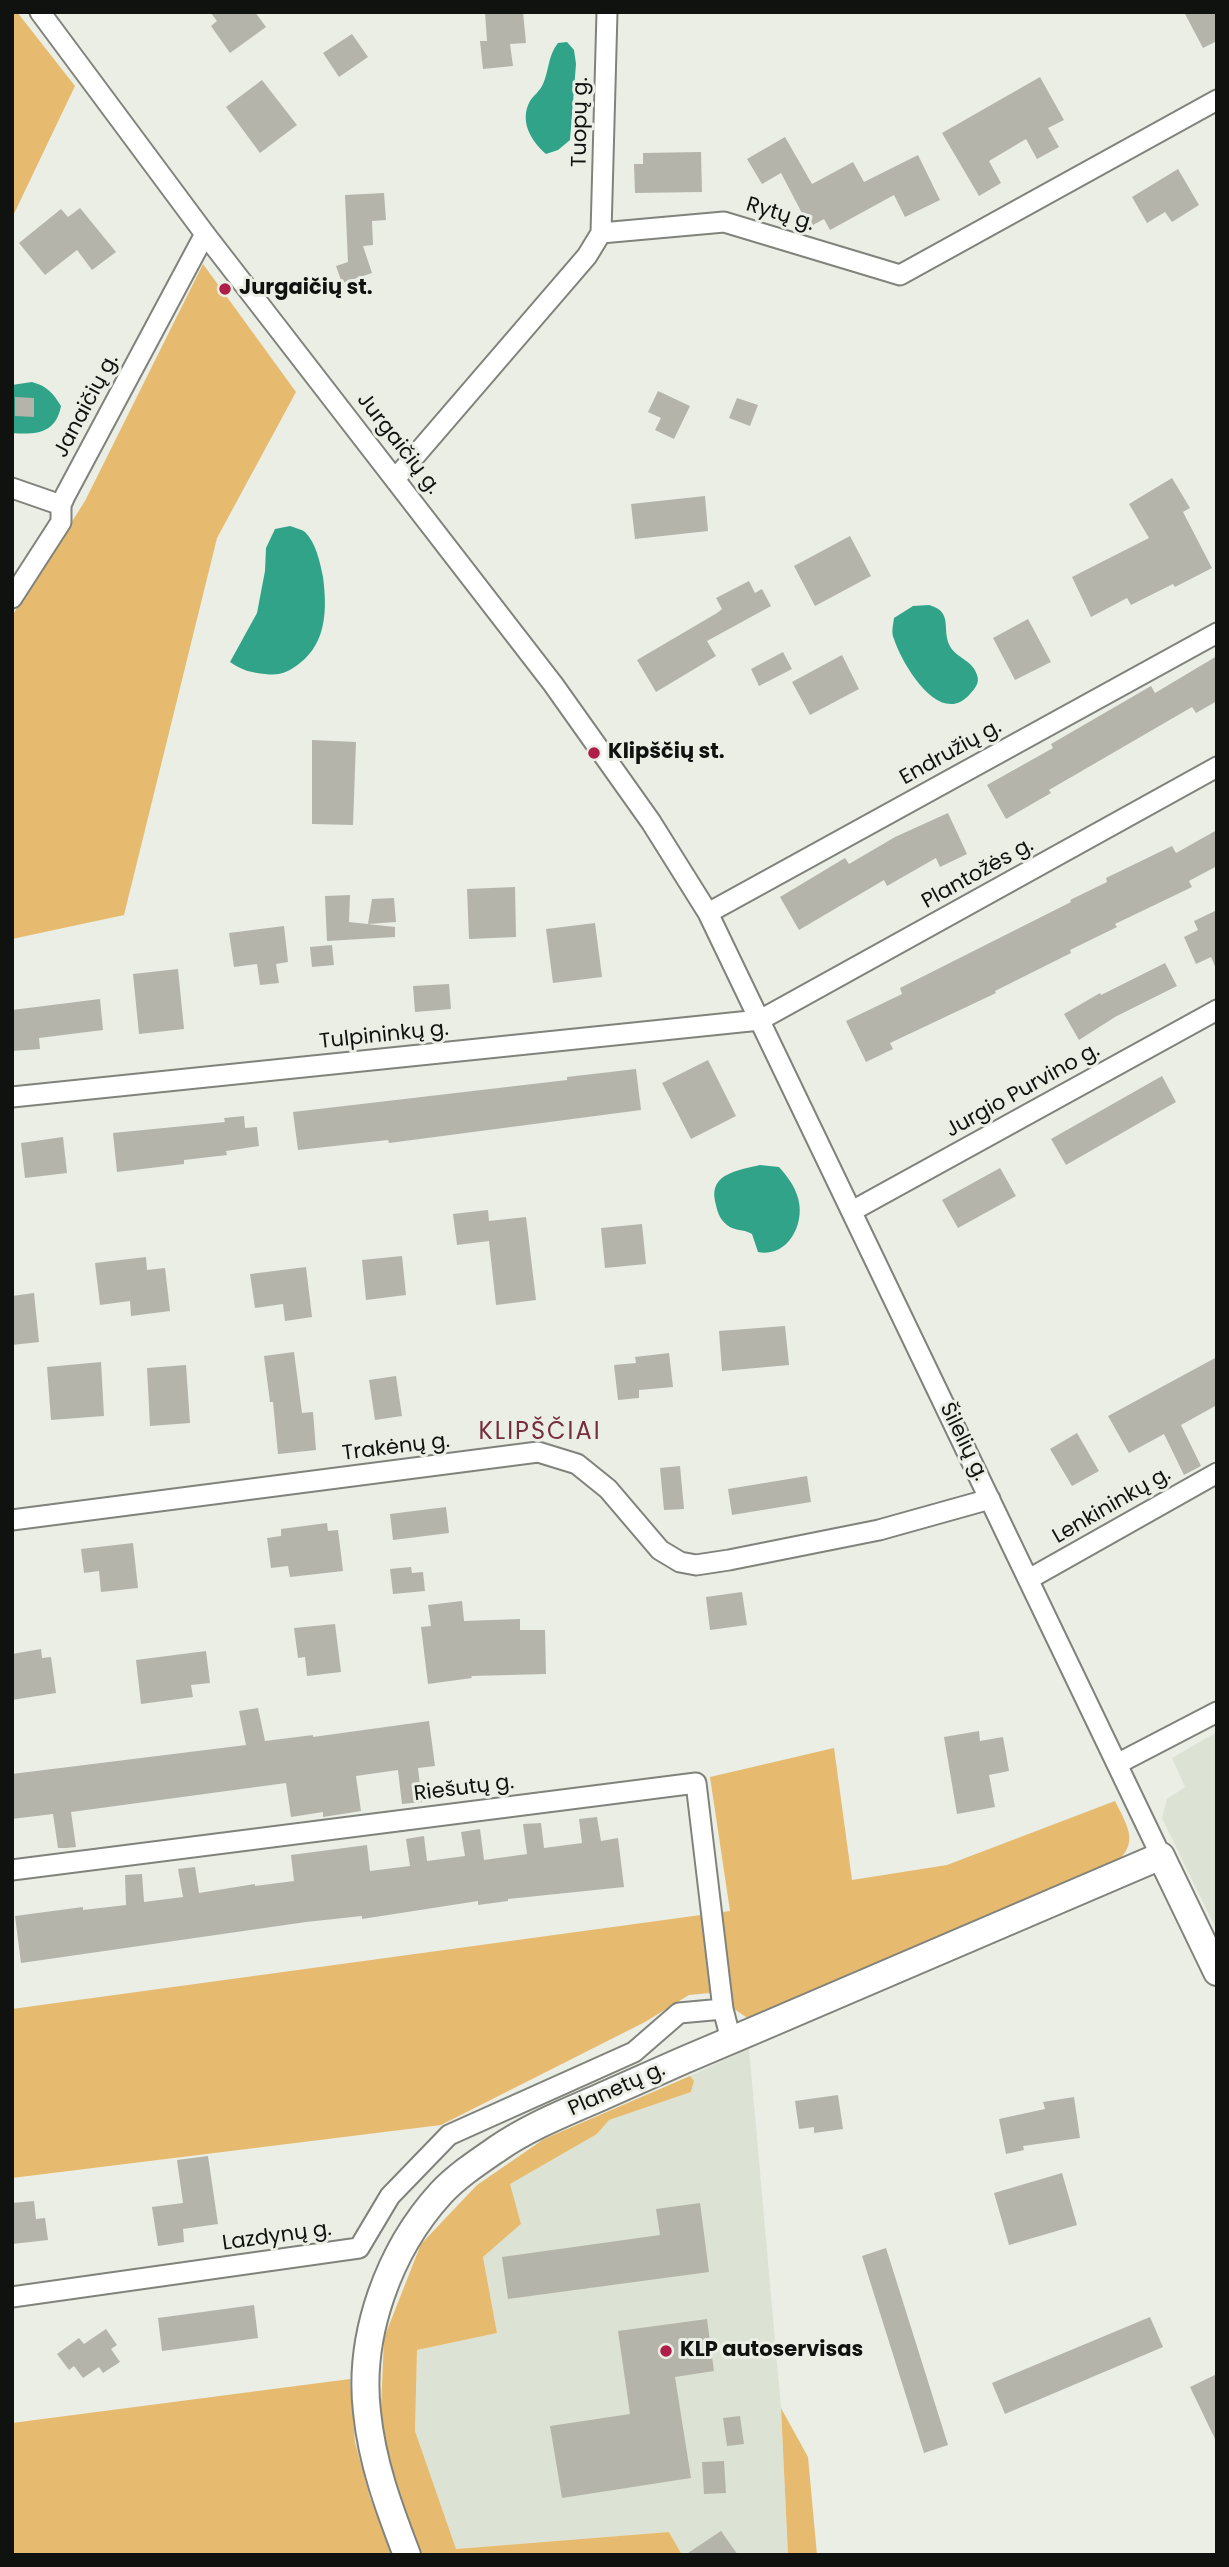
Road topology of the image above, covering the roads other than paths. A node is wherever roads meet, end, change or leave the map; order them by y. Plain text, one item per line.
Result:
1 (40, 12) edge
2 (607, 12) edge
3 (1217, 100) edge
4 (601, 233) junction
5 (205, 234) junction
6 (396, 478) junction
7 (12, 488) edge
8 (61, 505) junction
9 (12, 598) edge
10 (1217, 633) edge
11 (1217, 768) edge
12 (708, 913) junction
13 (1217, 1010) edge
14 (760, 1020) junction
15 (12, 1097) edge
16 (852, 1212) junction
17 (1217, 1473) edge
18 (990, 1499) junction
19 (12, 1520) edge
20 (1029, 1579) junction
21 (1217, 1712) edge
22 (1117, 1764) junction
23 (1161, 1856) junction
24 (12, 1870) edge
25 (1217, 1972) edge
26 (723, 2009) junction
27 (731, 2040) junction
28 (12, 2297) edge
29 (407, 2555) edge

1 - 5 street, Jurgaičių g.
2 - 4 street, Tuopų g.
3 - 4 street, Rytų g.
4 - 6 street
5 - 6 street, Jurgaičių g.
5 - 8 street, Janaičių g.
6 - 12 street, Jurgaičių g.
7 - 8 street
8 - 9 street, Janaičių g.
10 - 12 street, Endružių g.
11 - 14 street, Plantožės g.
12 - 14 street, Šilelių g.
13 - 16 street, Jurgio Purvino g.
14 - 15 street, Tulpininkų g.
14 - 16 street, Šilelių g.
16 - 18 street, Šilelių g.
17 - 20 street, Lenkininkų g.
18 - 19 street, Trakėnų g.
18 - 20 street, Šilelių g.
20 - 22 street, Šilelių g.
21 - 22 street
22 - 23 street, Šilelių g.
23 - 25 main road, Šilelių g.
23 - 27 main road, Planetų g.
24 - 26 street, Riešutų g.
26 - 27 street
26 - 28 street, Lazdynų g.
27 - 29 main road, Planetų g.

